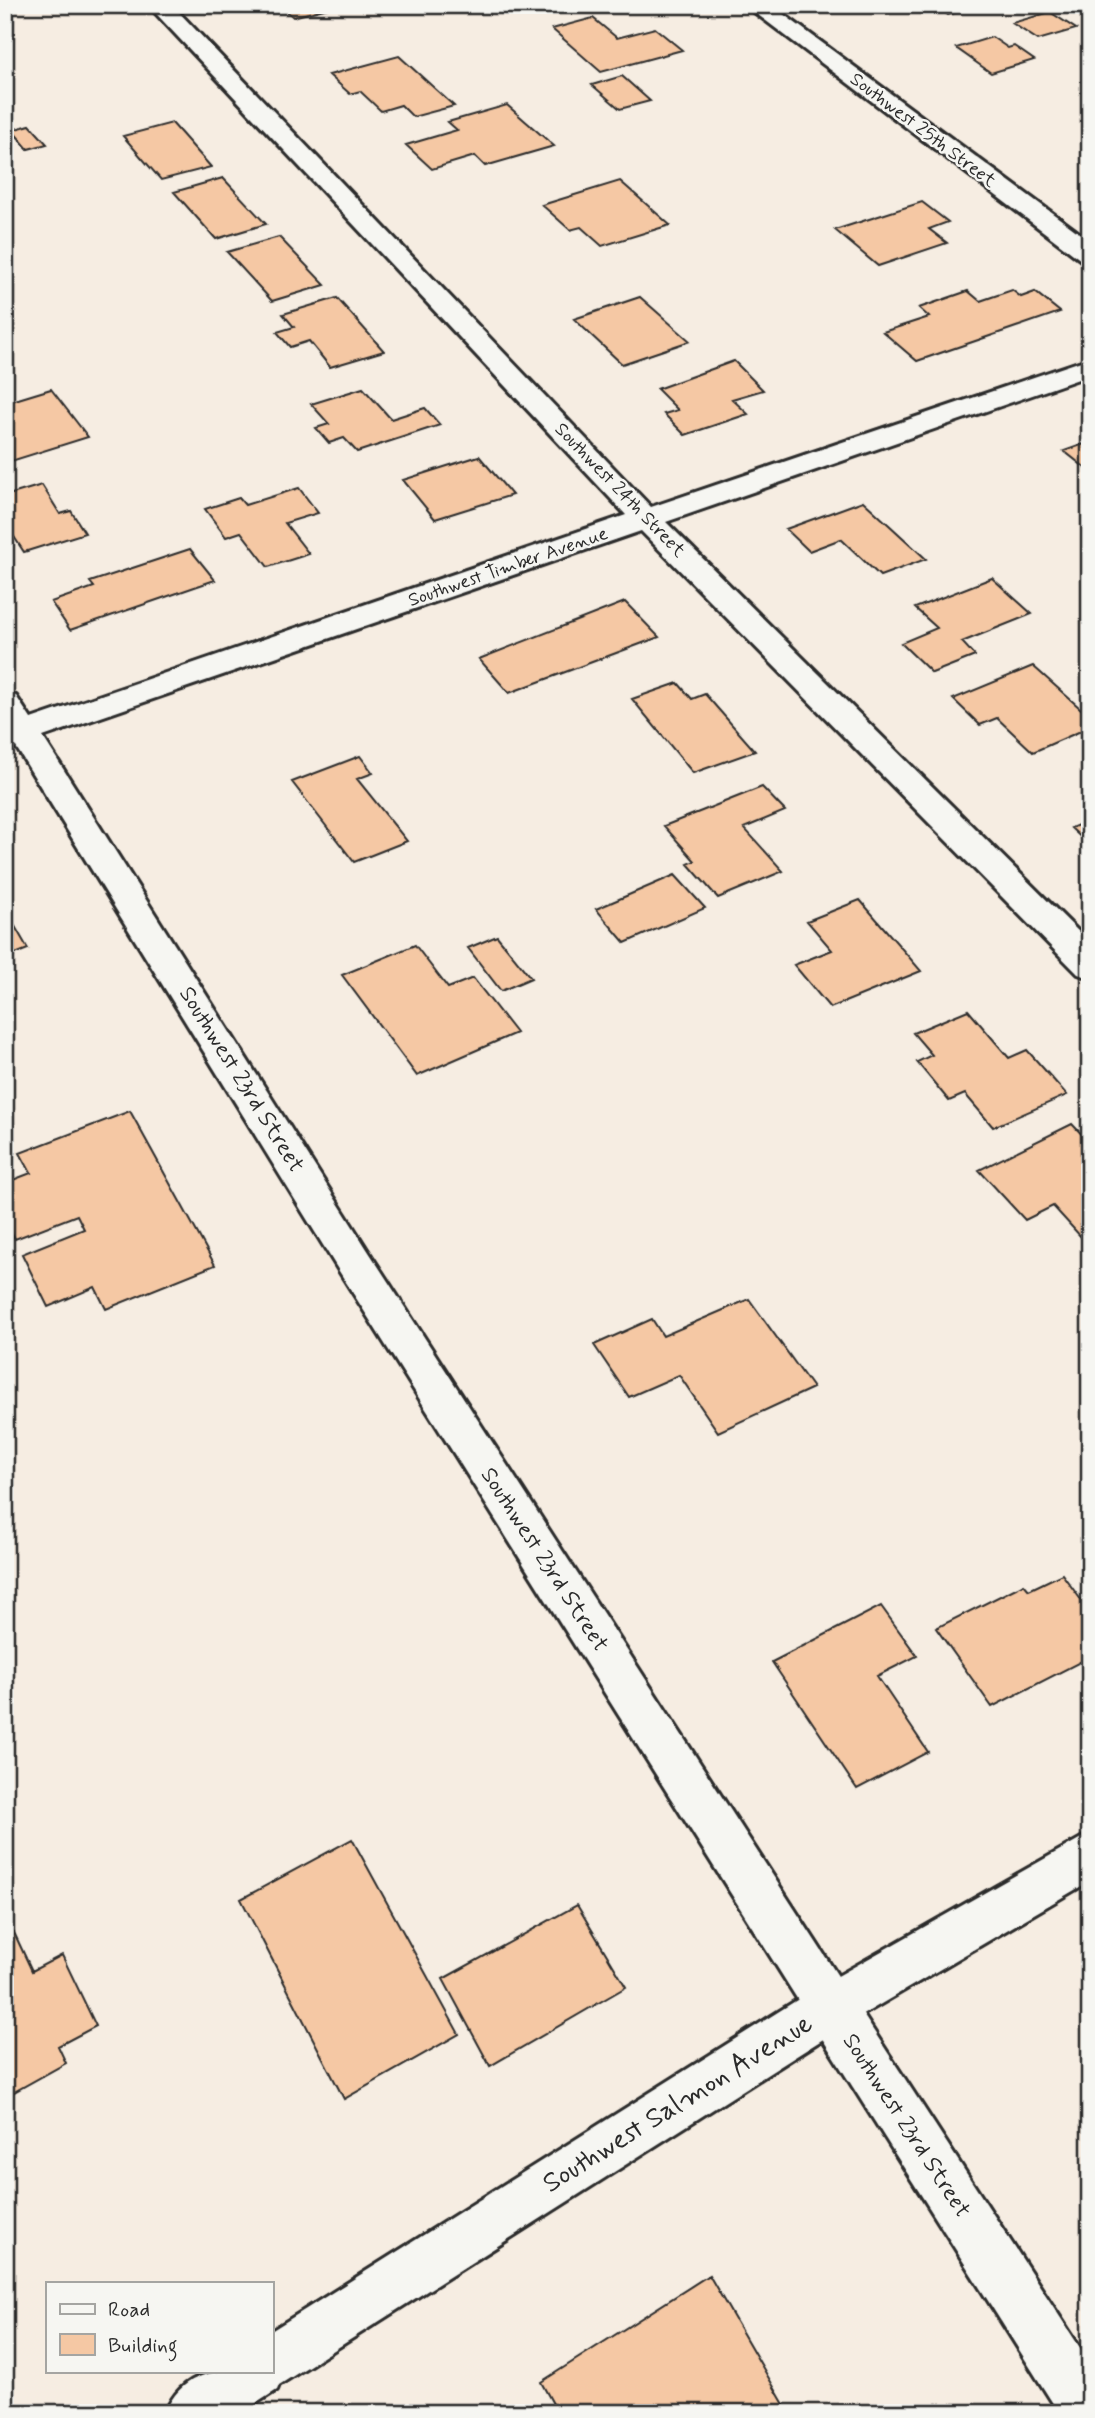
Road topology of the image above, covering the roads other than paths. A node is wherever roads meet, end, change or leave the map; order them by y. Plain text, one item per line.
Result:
1 (159, 5) edge
2 (757, 5) edge
3 (1090, 254) edge
4 (1090, 366) edge
5 (647, 520) junction
6 (12, 725) edge
7 (1090, 965) edge
8 (1090, 1855) edge
9 (830, 2007) junction
10 (273, 2361) edge
11 (256, 2372) edge
12 (1090, 2412) edge
13 (192, 2413) edge

1 - 5 street, Southwest 24th Street
2 - 3 street, Southwest 25th Street
4 - 5 street, Southwest Timber Avenue
5 - 6 street, Southwest Timber Avenue
5 - 7 street, Southwest 24th Street
6 - 9 street, Southwest 23rd Street
8 - 9 street, Southwest Salmon Avenue
9 - 10 street, Southwest Salmon Avenue
9 - 12 street, Southwest 23rd Street
11 - 13 street

